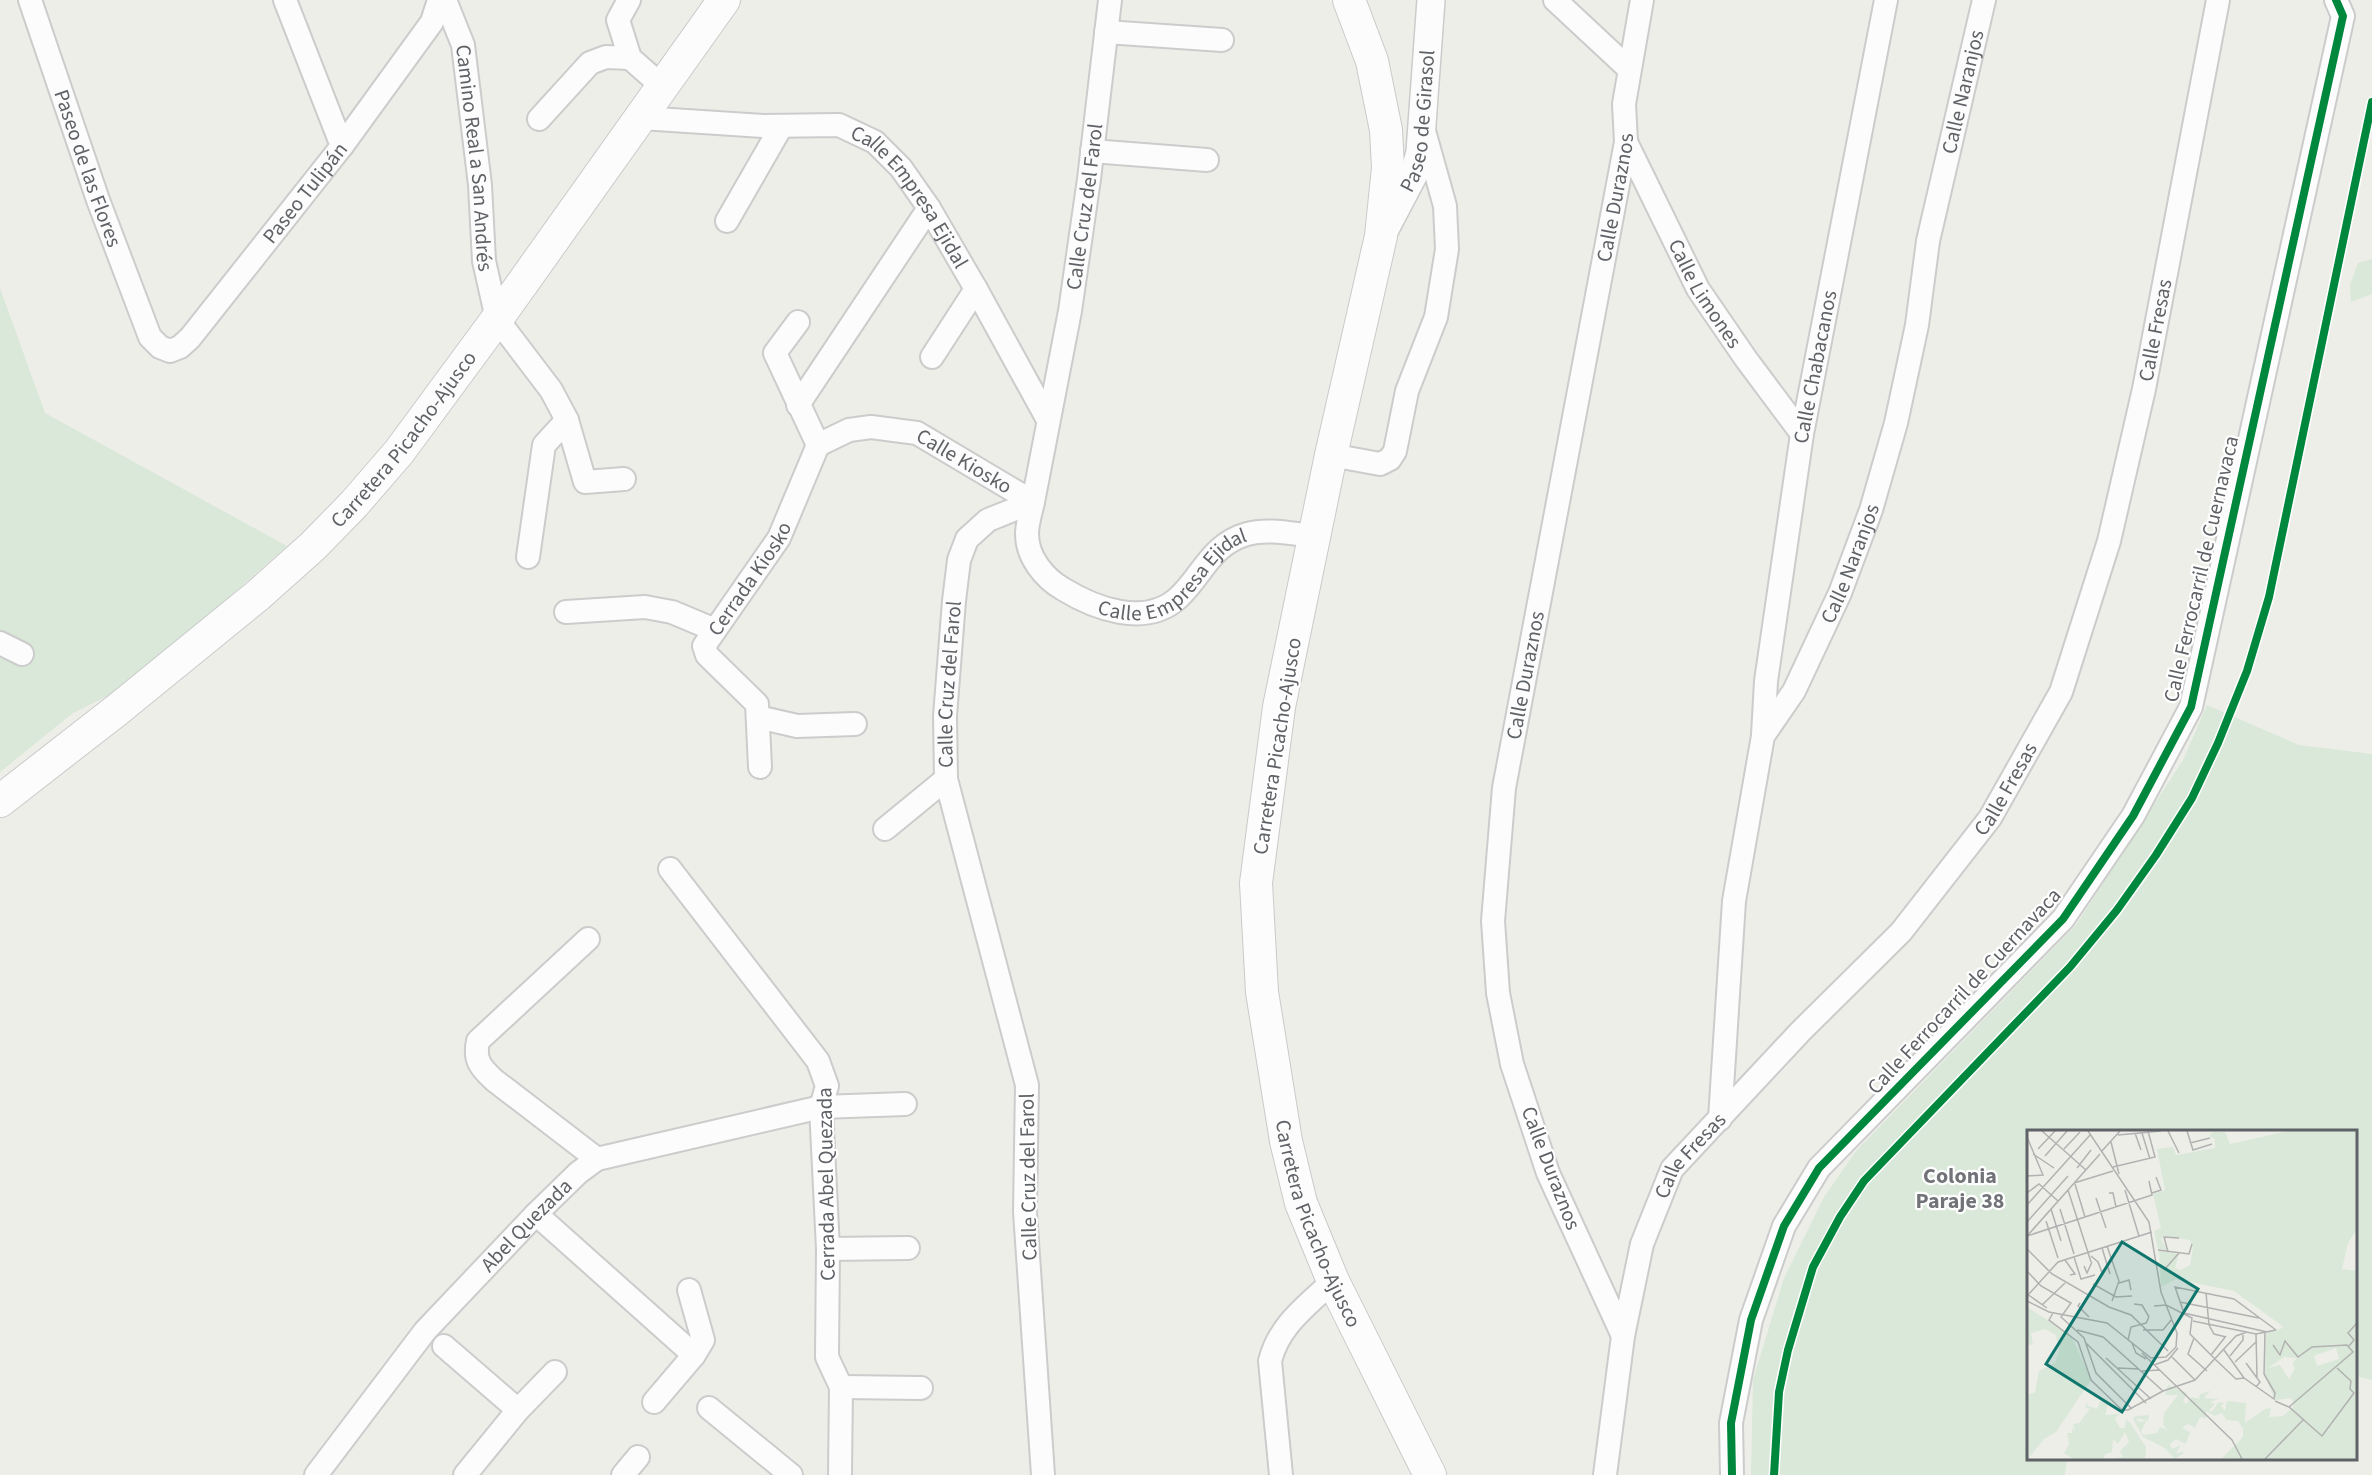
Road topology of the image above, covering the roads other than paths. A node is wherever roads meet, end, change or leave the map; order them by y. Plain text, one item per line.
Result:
1 (30, 0) edge
2 (285, 0) edge
3 (439, 0) edge
4 (445, 0) edge
5 (629, 0) edge
6 (724, 0) edge
7 (1110, 0) edge
8 (1349, 0) edge
9 (1431, 0) edge
10 (1555, 0) edge
11 (1642, 0) edge
12 (1886, 0) edge
13 (1984, 0) edge
14 (2218, 0) edge
15 (2336, 0) edge
16 (1106, 32) junction
17 (1222, 40) dead end
18 (630, 58) junction
19 (1628, 68) junction
20 (663, 87) junction
21 (641, 118) junction
22 (539, 119) dead end
23 (1422, 126) junction
24 (781, 127) junction
25 (1626, 142) junction
26 (342, 146) junction
27 (1092, 151) junction
28 (1206, 160) dead end
29 (929, 208) junction
30 (727, 221) dead end
31 (1381, 236) junction
32 (976, 289) junction
33 (497, 319) junction
34 (798, 322) dead end
35 (150, 336) joint
36 (932, 357) dead end
37 (798, 405) junction
38 (567, 420) junction
39 (1048, 420) junction
40 (1802, 434) junction
41 (818, 445) junction
42 (1331, 455) junction
43 (624, 479) dead end
44 (1033, 502) junction
45 (1315, 536) junction
46 (528, 558) dead end
47 (566, 612) dead end
48 (715, 630) junction
49 (0, 643) edge
50 (22, 654) dead end
51 (758, 717) junction
52 (855, 724) dead end
53 (1763, 736) junction
54 (760, 767) dead end
55 (946, 779) junction
56 (0, 801) edge
57 (885, 830) dead end
58 (670, 869) dead end
59 (588, 939) dead end
60 (904, 1104) dead end
61 (821, 1107) junction
62 (1720, 1119) junction
63 (597, 1160) junction
64 (536, 1214) junction
65 (908, 1248) dead end
66 (828, 1249) junction
67 (1333, 1281) junction
68 (689, 1290) dead end
69 (1623, 1336) junction
70 (444, 1346) dead end
71 (694, 1355) junction
72 (555, 1372) dead end
73 (841, 1387) junction
74 (921, 1388) dead end
75 (654, 1402) dead end
76 (710, 1408) dead end
77 (518, 1410) junction
78 (638, 1457) dead end
79 (316, 1475) edge
80 (465, 1475) edge
81 (623, 1475) edge
82 (791, 1475) edge
83 (840, 1475) edge
84 (1043, 1475) edge
85 (1281, 1475) edge
86 (1430, 1475) edge
87 (1605, 1475) edge
88 (1732, 1475) edge

1 - 35 street, Paseo de las Flores
2 - 26 street
3 - 26 street, Paseo Tulipán
4 - 33 street, Camino Real a San Andrés
5 - 18 street
6 - 20 main road, Carretera Picacho-Ajusco
7 - 16 street, Calle Cruz del Farol
8 - 31 main road, Carretera Picacho-Ajusco
9 - 23 street, Paseo de Girasol
10 - 19 street
11 - 19 street, Calle Duraznos
12 - 40 street, Calle Chabacanos
13 - 53 street, Calle Naranjos
14 - 62 street, Calle Fresas
15 - 88 street, Calle Ferrocarril de Cuernavaca
16 - 17 street
16 - 27 street, Calle Cruz del Farol
18 - 20 street
18 - 22 street
19 - 25 street, Calle Duraznos
20 - 21 main road, Carretera Picacho-Ajusco
21 - 24 street, Calle Empresa Ejidal
21 - 33 main road, Carretera Picacho-Ajusco
23 - 31 street, Paseo de Girasol
23 - 42 street
24 - 29 street, Calle Empresa Ejidal
24 - 30 street
25 - 40 street, Calle Limones
25 - 69 street, Calle Duraznos
26 - 35 street, Paseo Tulipán
27 - 28 street
27 - 39 street, Calle Cruz del Farol
29 - 32 street, Calle Empresa Ejidal
29 - 37 street
31 - 42 main road, Carretera Picacho-Ajusco
32 - 36 street
32 - 39 street, Calle Empresa Ejidal
33 - 38 street
33 - 56 main road, Carretera Picacho-Ajusco
34 - 37 street
37 - 41 street
38 - 43 street
38 - 46 street
39 - 44 street, Calle Cruz del Farol
40 - 53 street, Calle Chabacanos
41 - 44 street, Calle Kiosko
41 - 48 street, Cerrada Kiosko
42 - 45 main road, Carretera Picacho-Ajusco
44 - 45 street, Calle Empresa Ejidal
44 - 55 street, Calle Cruz del Farol
45 - 67 main road, Carretera Picacho-Ajusco
47 - 48 street
48 - 51 street, Cerrada Kiosko
49 - 50 street
51 - 52 street
51 - 54 street, Cerrada Kiosko
53 - 62 street, Calle Naranjos
55 - 57 street
55 - 84 street, Calle Cruz del Farol
58 - 61 street, Cerrada Abel Quezada
59 - 63 street
60 - 61 street, Abel Quezada
61 - 63 street, Abel Quezada
61 - 66 street, Cerrada Abel Quezada
62 - 69 street, Calle Fresas
63 - 64 street, Abel Quezada
64 - 71 street
64 - 79 street, Abel Quezada
65 - 66 street
66 - 73 street, Cerrada Abel Quezada
67 - 85 street
67 - 86 main road, Carretera Picacho-Ajusco
68 - 71 street
69 - 87 street, Calle Fresas
70 - 77 street
71 - 75 street
72 - 77 street
73 - 74 street
73 - 83 street, Cerrada Abel Quezada
76 - 82 street
77 - 80 street
78 - 81 street

